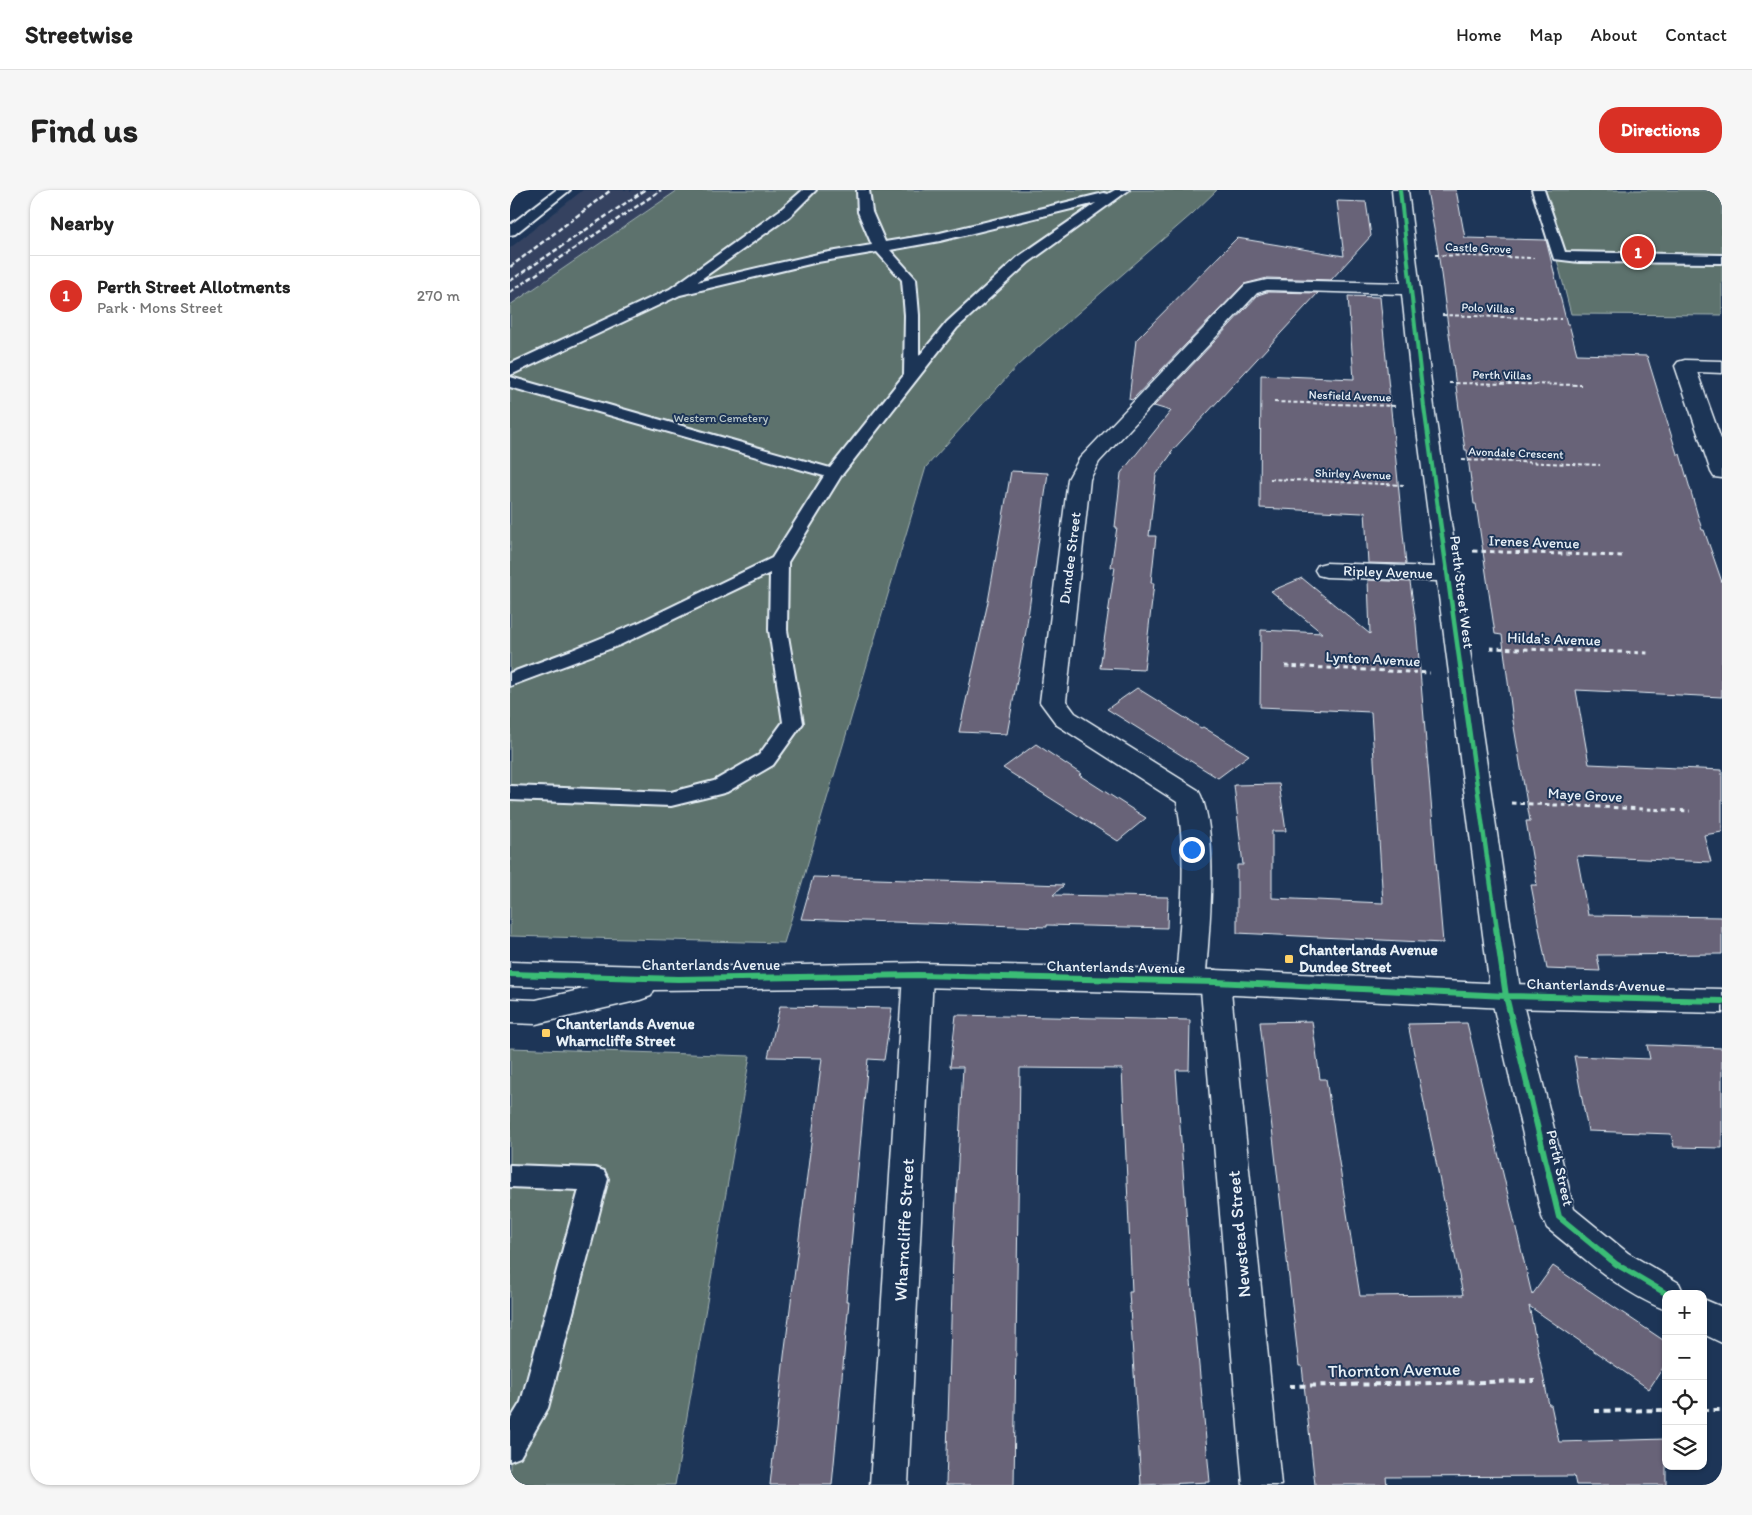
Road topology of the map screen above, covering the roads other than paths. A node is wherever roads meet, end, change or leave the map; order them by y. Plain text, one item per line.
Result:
1 (564, 190) edge
2 (810, 190) edge
3 (863, 190) edge
4 (1400, 190) edge
5 (1538, 190) edge
6 (1121, 191) edge
7 (510, 232) edge
8 (880, 247) junction
9 (1722, 259) edge
10 (1412, 289) junction
11 (675, 292) junction
12 (1722, 367) edge
13 (510, 370) edge
14 (912, 375) junction
15 (510, 382) edge
16 (1722, 472) edge
17 (834, 474) junction
18 (779, 562) junction
19 (1326, 570) dead end
20 (1449, 574) junction
21 (510, 680) edge
22 (510, 793) edge
23 (510, 974) edge
24 (918, 975) junction
25 (678, 979) junction
26 (1203, 982) junction
27 (1506, 996) junction
28 (1722, 1001) edge
29 (510, 1011) edge
30 (510, 1176) edge
31 (1662, 1291) edge
32 (1707, 1317) edge
33 (1722, 1326) edge
34 (510, 1447) edge
35 (889, 1485) edge
36 (1262, 1485) edge

1 - 7 lane
2 - 11 lane
3 - 8 lane
4 - 10 street, Perth Street West
5 - 9 lane
6 - 8 lane
6 - 14 lane
8 - 11 lane
8 - 14 lane
10 - 20 street, Perth Street West
10 - 26 street, Dundee Street
11 - 13 lane
12 - 16 street
14 - 17 lane
15 - 17 lane
17 - 18 lane
18 - 21 lane
18 - 22 lane
19 - 20 street, Ripley Avenue
20 - 27 street, Perth Street West
23 - 25 street, Chanterlands Avenue
24 - 25 street, Chanterlands Avenue
24 - 26 street, Chanterlands Avenue
24 - 35 street, Wharncliffe Street
25 - 29 street, Chanterlands Avenue
26 - 27 street, Chanterlands Avenue
26 - 36 street, Newstead Street
27 - 28 street, Chanterlands Avenue
27 - 31 street, Perth Street
30 - 34 lane
32 - 33 street

